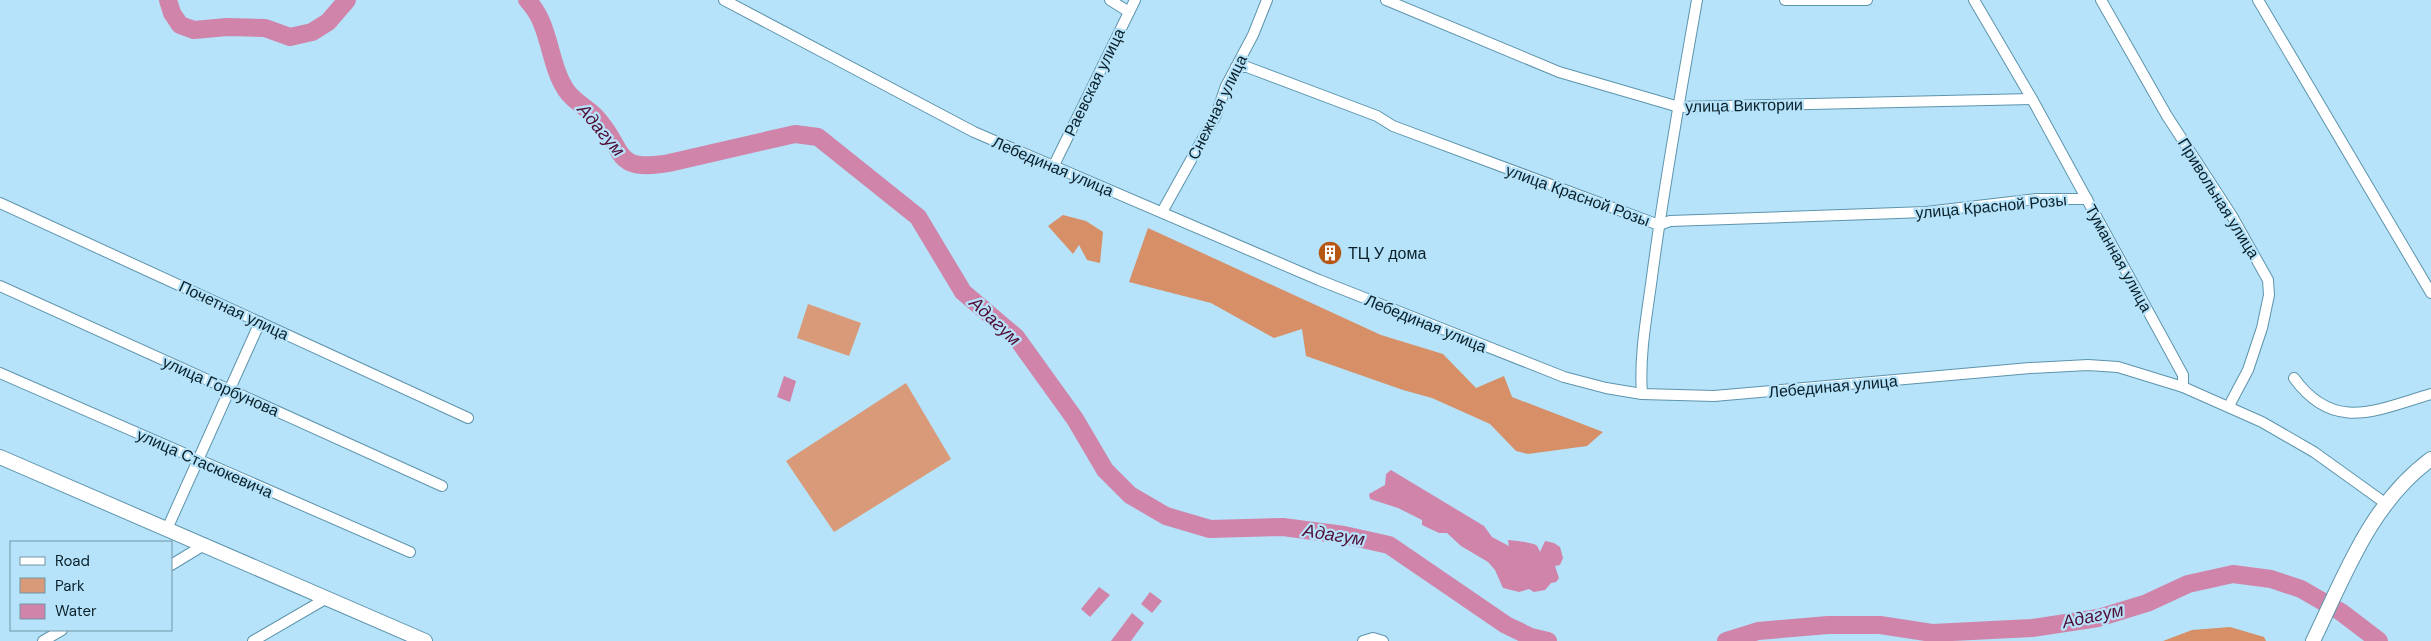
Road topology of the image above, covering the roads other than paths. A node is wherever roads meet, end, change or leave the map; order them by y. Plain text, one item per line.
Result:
1 (724, 0) edge
2 (1110, 0) edge
3 (1135, 0) edge
4 (1266, 0) edge
5 (1386, 0) edge
6 (1697, 0) edge
7 (1785, 0) edge
8 (1867, 0) edge
9 (1974, 0) edge
10 (2101, 0) edge
11 (2258, 0) edge
12 (743, 5) edge
13 (1129, 12) junction
14 (1236, 67) junction
15 (2032, 99) junction
16 (1679, 107) junction
17 (1054, 165) junction
18 (2087, 199) junction
19 (0, 203) edge
20 (1162, 212) junction
21 (1658, 225) junction
22 (0, 286) edge
23 (2431, 293) edge
24 (260, 322) junction
25 (0, 374) edge
26 (2294, 378) dead end
27 (2183, 387) junction
28 (230, 389) junction
29 (1642, 394) junction
30 (2431, 394) edge
31 (2230, 407) junction
32 (468, 418) dead end
33 (0, 456) edge
34 (2431, 459) edge
35 (198, 461) junction
36 (442, 486) dead end
37 (2385, 503) junction
38 (167, 529) junction
39 (204, 545) junction
40 (410, 552) dead end
41 (172, 564) edge
42 (327, 598) junction
43 (60, 631) edge
44 (418, 640) edge
45 (1378, 640) edge
46 (43, 641) edge
47 (253, 641) edge
48 (1363, 641) edge
49 (2312, 641) edge

1 - 12 street, Лебединая улица
2 - 13 street
3 - 13 street, Раевская улица
4 - 14 street, Снежная улица
5 - 16 street, улица Виктории
6 - 16 street
7 - 8 street
9 - 15 street, Туманная улица
10 - 31 street, Привольная улица
11 - 23 street
12 - 17 street, Лебединая улица
13 - 17 street, Раевская улица
14 - 20 street, Снежная улица
14 - 21 street, улица Красной Розы
15 - 16 street, улица Виктории
15 - 18 street, Туманная улица
16 - 21 street
17 - 20 street, Лебединая улица
18 - 21 street, улица Красной Розы
18 - 27 street, Туманная улица
19 - 24 street, Почетная улица
20 - 29 street, Лебединая улица
21 - 29 street
22 - 28 street, улица Горбунова
24 - 28 street
24 - 32 street, Почетная улица
25 - 35 street, улица Стасюкевича
26 - 30 street
27 - 29 street, Лебединая улица
27 - 31 street, Лебединая улица
28 - 35 street
28 - 36 street, улица Горбунова
31 - 37 street, Лебединая улица
33 - 38 main road
34 - 37 main road
35 - 38 street
35 - 40 street, улица Стасюкевича
37 - 49 main road
38 - 39 main road
39 - 41 street
39 - 42 main road
42 - 44 main road
42 - 47 street
43 - 46 street
45 - 48 street

